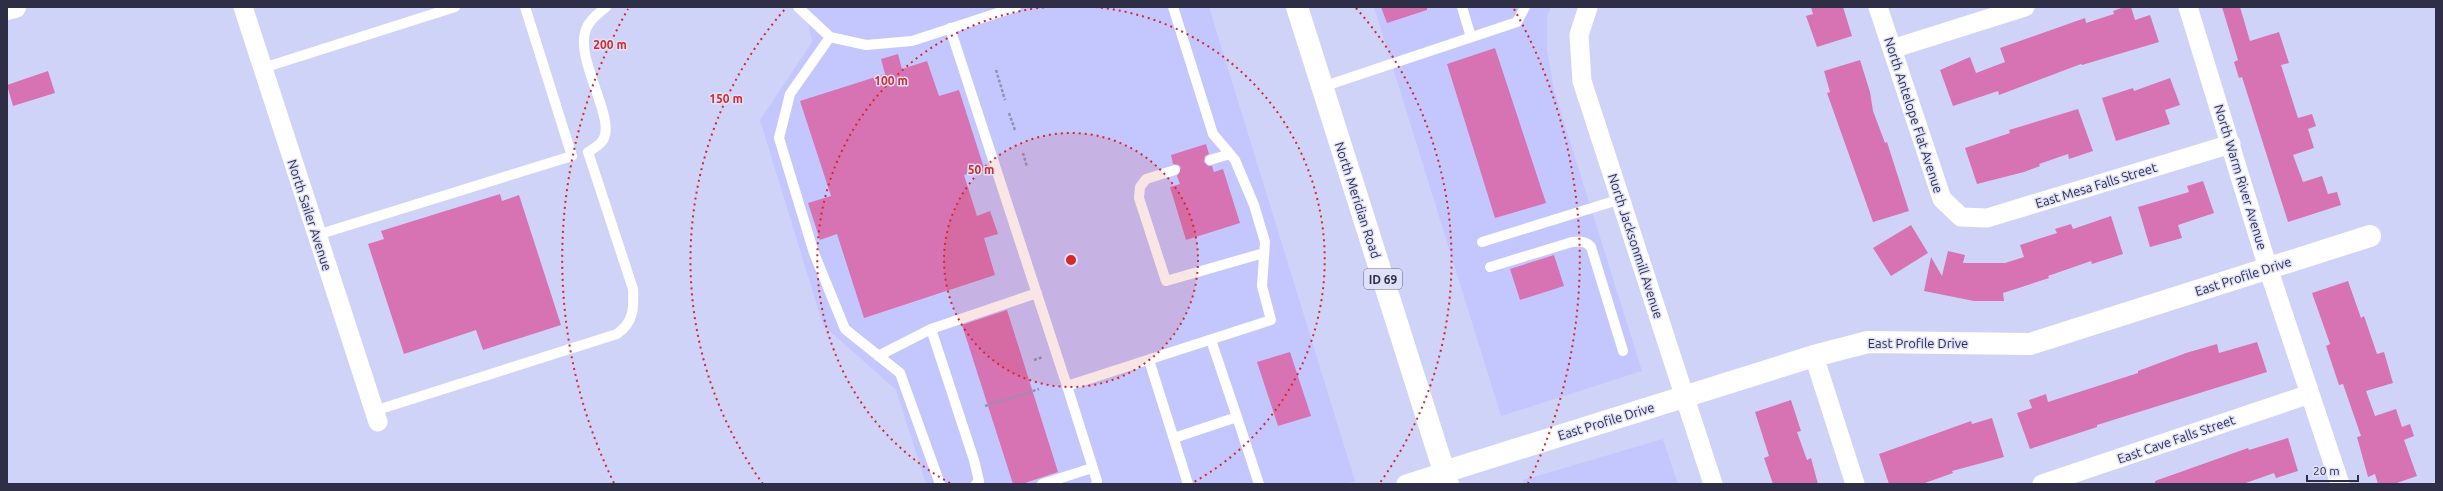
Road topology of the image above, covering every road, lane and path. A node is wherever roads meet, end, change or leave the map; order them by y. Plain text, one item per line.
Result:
1 (15, 7) edge
2 (243, 7) edge
3 (455, 7) edge
4 (525, 7) edge
5 (606, 7) edge
6 (798, 7) edge
7 (1016, 7) edge
8 (1173, 7) edge
9 (1297, 7) edge
10 (1462, 7) edge
11 (1525, 7) edge
12 (1588, 7) edge
13 (1878, 7) edge
14 (2025, 7) edge
15 (2188, 7) edge
16 (7, 10) edge
17 (950, 28) junction
18 (830, 36) junction
19 (1471, 37) junction
20 (1892, 49) junction
21 (263, 68) junction
22 (996, 70) dead end
23 (1322, 87) junction
24 (1005, 100) dead end
25 (1009, 113) dead end
26 (1015, 130) dead end
27 (2231, 144) junction
28 (588, 152) junction
29 (1022, 153) dead end
30 (1230, 154) junction
31 (572, 156) junction
32 (1210, 160) dead end
33 (1027, 167) dead end
34 (1175, 170) dead end
35 (1621, 199) junction
36 (1961, 217) joint
37 (317, 235) junction
38 (2370, 236) dead end
39 (1482, 242) dead end
40 (1264, 253) junction
41 (1490, 267) dead end
42 (2268, 268) junction
43 (1037, 293) junction
44 (931, 329) junction
45 (1212, 340) junction
46 (1623, 351) dead end
47 (1048, 355) dead end
48 (878, 356) junction
49 (1814, 356) junction
50 (1034, 360) dead end
51 (1149, 360) junction
52 (1067, 386) junction
53 (1039, 389) dead end
54 (2310, 394) junction
55 (1685, 396) junction
56 (985, 406) dead end
57 (376, 417) joint
58 (1237, 417) junction
59 (1174, 438) junction
60 (1092, 468) junction
61 (1446, 478) edge
62 (940, 484) edge
63 (976, 484) edge
64 (1042, 484) edge
65 (1096, 484) edge
66 (1188, 484) edge
67 (1259, 484) edge
68 (1406, 484) edge
69 (1713, 484) edge
70 (1854, 484) edge
71 (2042, 484) edge
72 (2340, 484) edge

1 - 16 street
2 - 21 street, North Sailer Avenue
3 - 21 lane
4 - 31 lane
5 - 28 lane
6 - 18 lane
7 - 17 lane
8 - 30 lane
9 - 23 street, North Meridian Road / ID 69
10 - 19 lane
11 - 19 lane
12 - 35 street, North Jacksonmill Avenue
13 - 20 street, North Antelope Flat Avenue
14 - 20 street
15 - 27 street, North Warm River Avenue
17 - 18 lane
17 - 43 lane
18 - 48 lane
19 - 23 lane
20 - 36 street, North Antelope Flat Avenue
21 - 37 street, North Sailer Avenue
22 - 24 path
23 - 61 street, North Meridian Road / ID 69
25 - 26 path
27 - 36 street, East Mesa Falls Street
27 - 42 street, North Warm River Avenue
28 - 31 lane
28 - 57 lane
29 - 33 path
30 - 32 lane
30 - 40 lane
31 - 37 lane
34 - 40 lane
35 - 39 lane
35 - 55 street, North Jacksonmill Avenue
37 - 57 street, North Sailer Avenue
38 - 42 street, East Profile Drive
40 - 45 lane
41 - 46 lane
42 - 49 street, East Profile Drive
42 - 54 street, North Warm River Avenue
43 - 44 lane
43 - 52 lane
44 - 48 lane
44 - 63 lane
45 - 51 lane
45 - 58 lane
47 - 50 path
48 - 62 lane
49 - 55 street, East Profile Drive
49 - 70 street
51 - 52 lane
51 - 59 lane
52 - 60 lane
53 - 56 path
54 - 71 street, East Cave Falls Street
54 - 72 street, North Warm River Avenue
55 - 61 street, East Profile Drive
55 - 69 street, North Jacksonmill Avenue
58 - 59 lane
58 - 67 lane
59 - 66 lane
60 - 64 lane
60 - 65 lane
61 - 68 street

